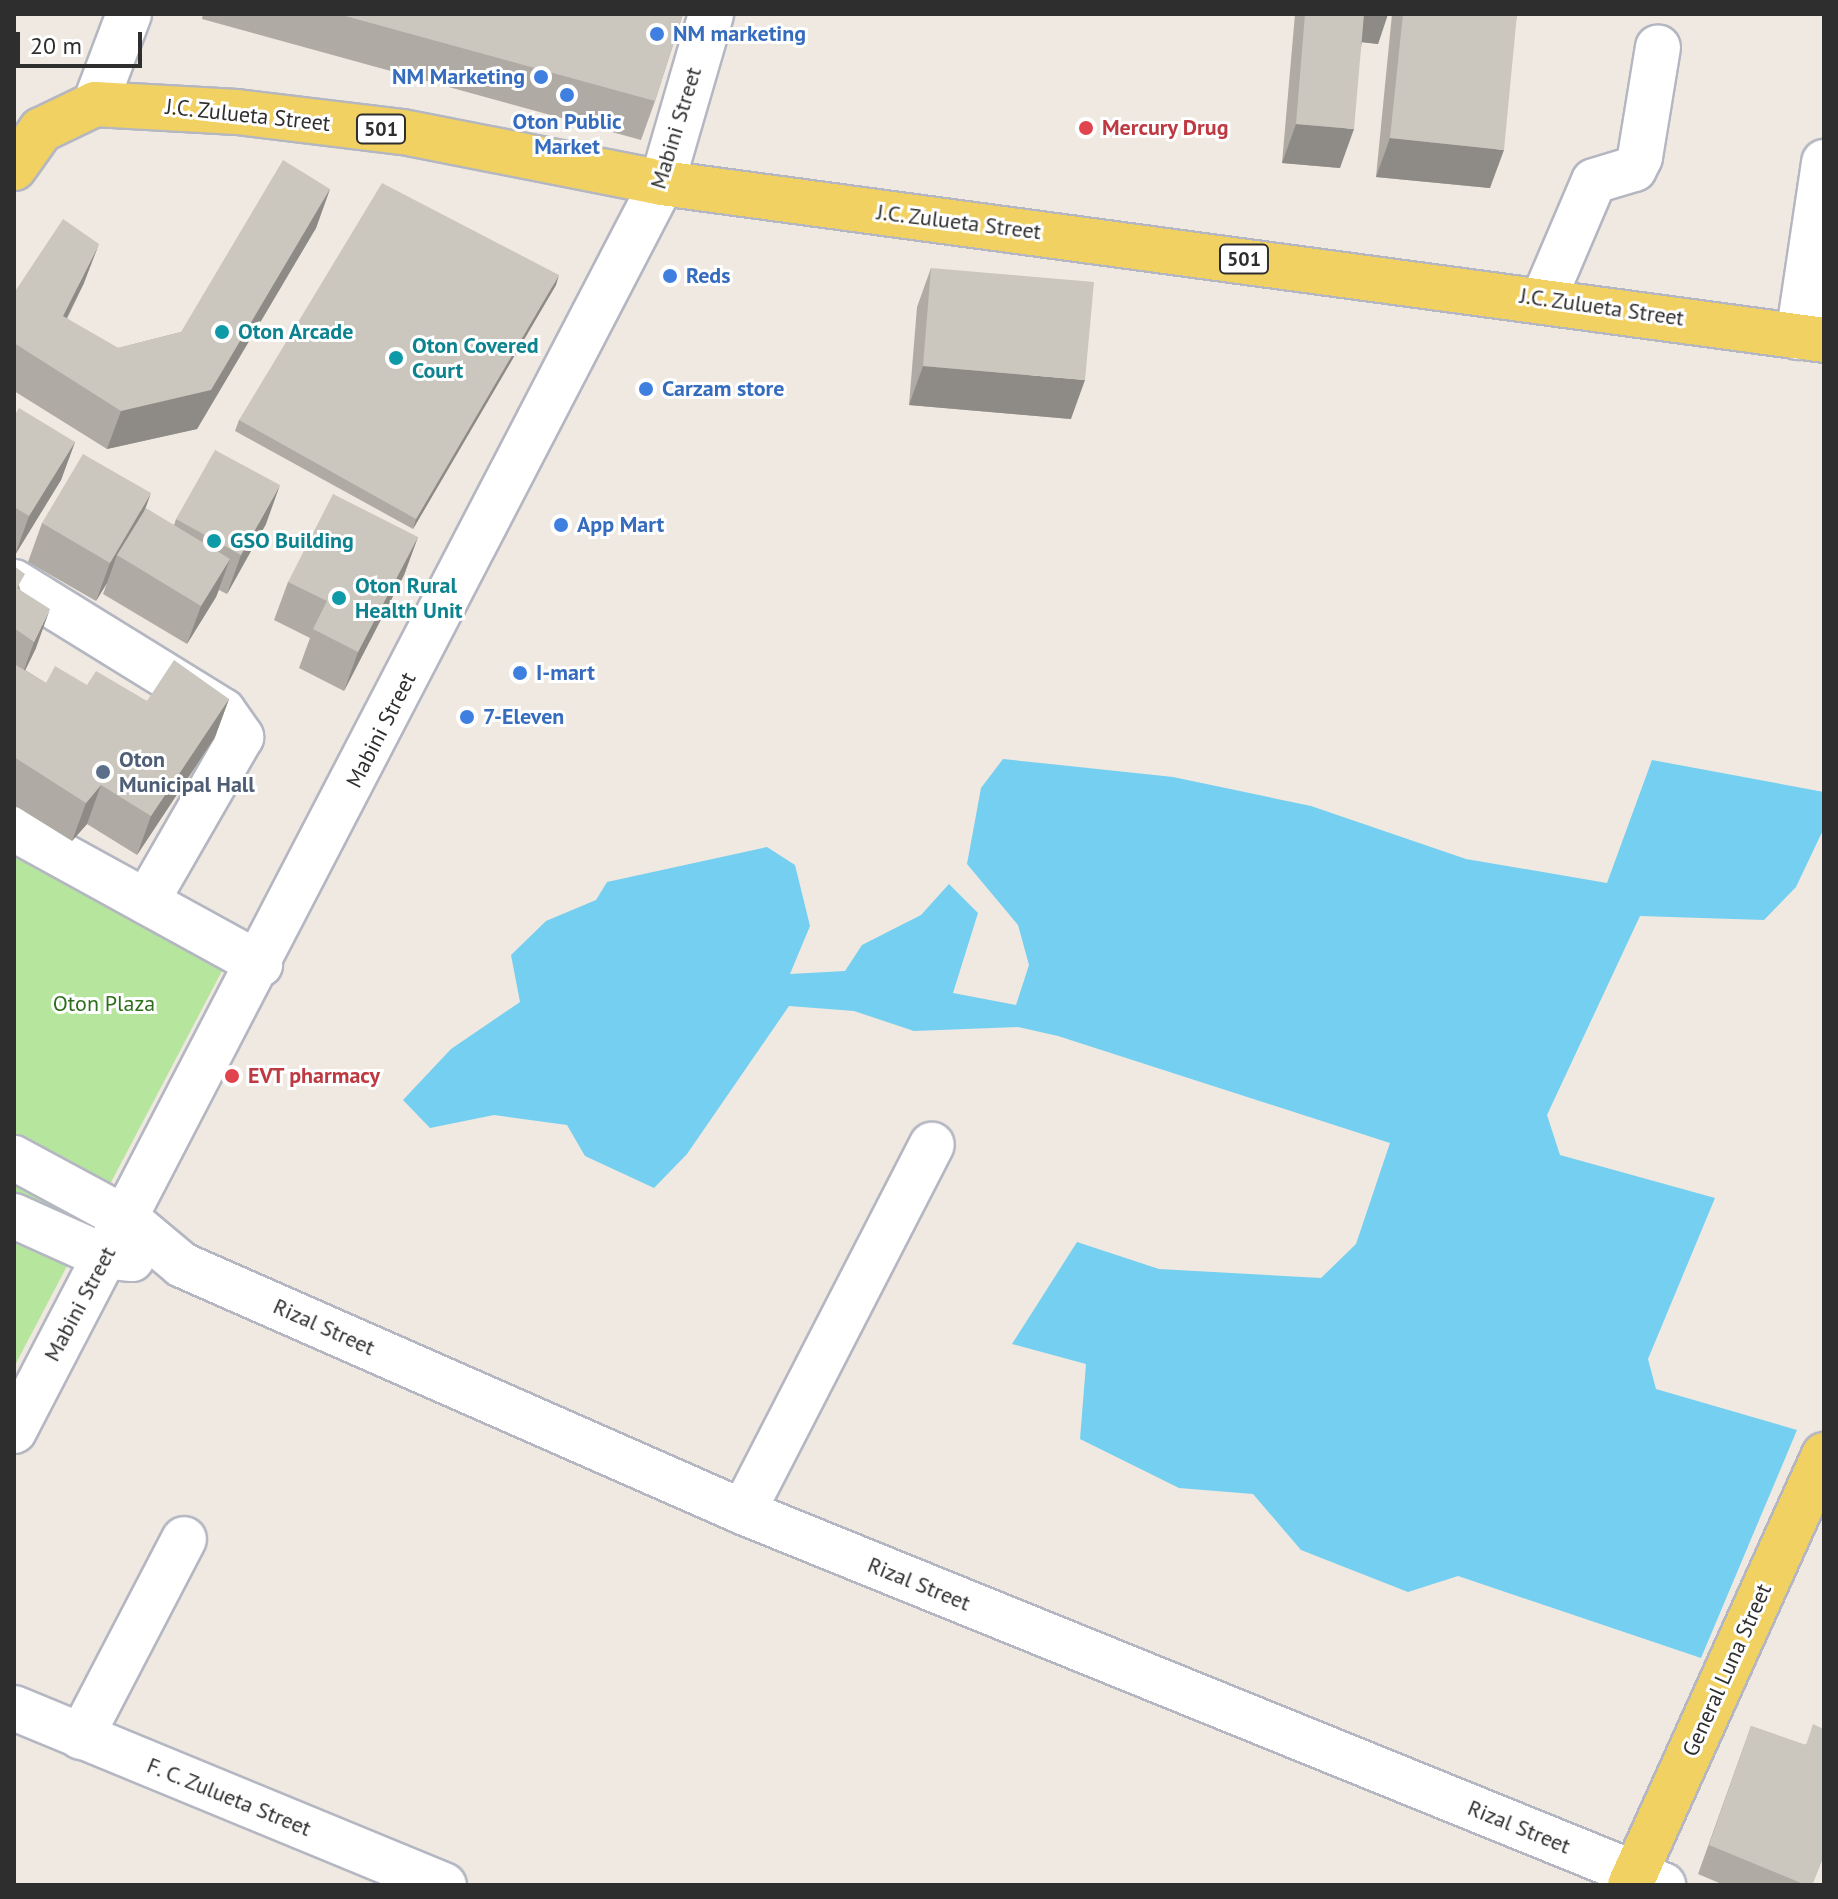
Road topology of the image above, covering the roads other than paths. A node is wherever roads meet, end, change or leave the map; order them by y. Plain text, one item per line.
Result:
1 (129, 14) edge
2 (711, 14) edge
3 (1658, 47) dead end
4 (95, 104) junction
5 (1824, 162) edge
6 (14, 168) edge
7 (662, 183) junction
8 (1544, 298) junction
9 (1811, 338) edge
10 (14, 582) edge
11 (14, 829) edge
12 (146, 902) junction
13 (260, 964) junction
14 (932, 1145) dead end
15 (14, 1158) edge
16 (14, 1216) edge
17 (127, 1219) junction
18 (103, 1256) junction
19 (182, 1265) junction
20 (14, 1431) edge
21 (1824, 1455) edge
22 (743, 1512) junction
23 (184, 1539) dead end
24 (14, 1708) edge
25 (81, 1737) junction
26 (1643, 1881) edge
27 (444, 1885) edge

1 - 4 street
2 - 7 street, Mabini Street
3 - 8 street
4 - 6 main road
4 - 7 main road, J.C. Zulueta Street / 501
5 - 9 street
7 - 8 main road, J.C. Zulueta Street / 501
7 - 13 street, Mabini Street
8 - 9 main road, J.C. Zulueta Street / 501
10 - 12 street
11 - 12 street
12 - 13 street
13 - 17 street, Mabini Street
14 - 22 street
15 - 17 street, Rizal Street
16 - 18 street, Rizal Street
17 - 18 street, Mabini Street
17 - 19 street, Rizal Street
18 - 19 street, Rizal Street
18 - 20 street, Mabini Street
19 - 22 street, Rizal Street
21 - 26 main road, General Luna Street
22 - 26 street, Rizal Street
23 - 25 street
24 - 25 street, F. C. Zulueta Street
25 - 27 street, F. C. Zulueta Street

